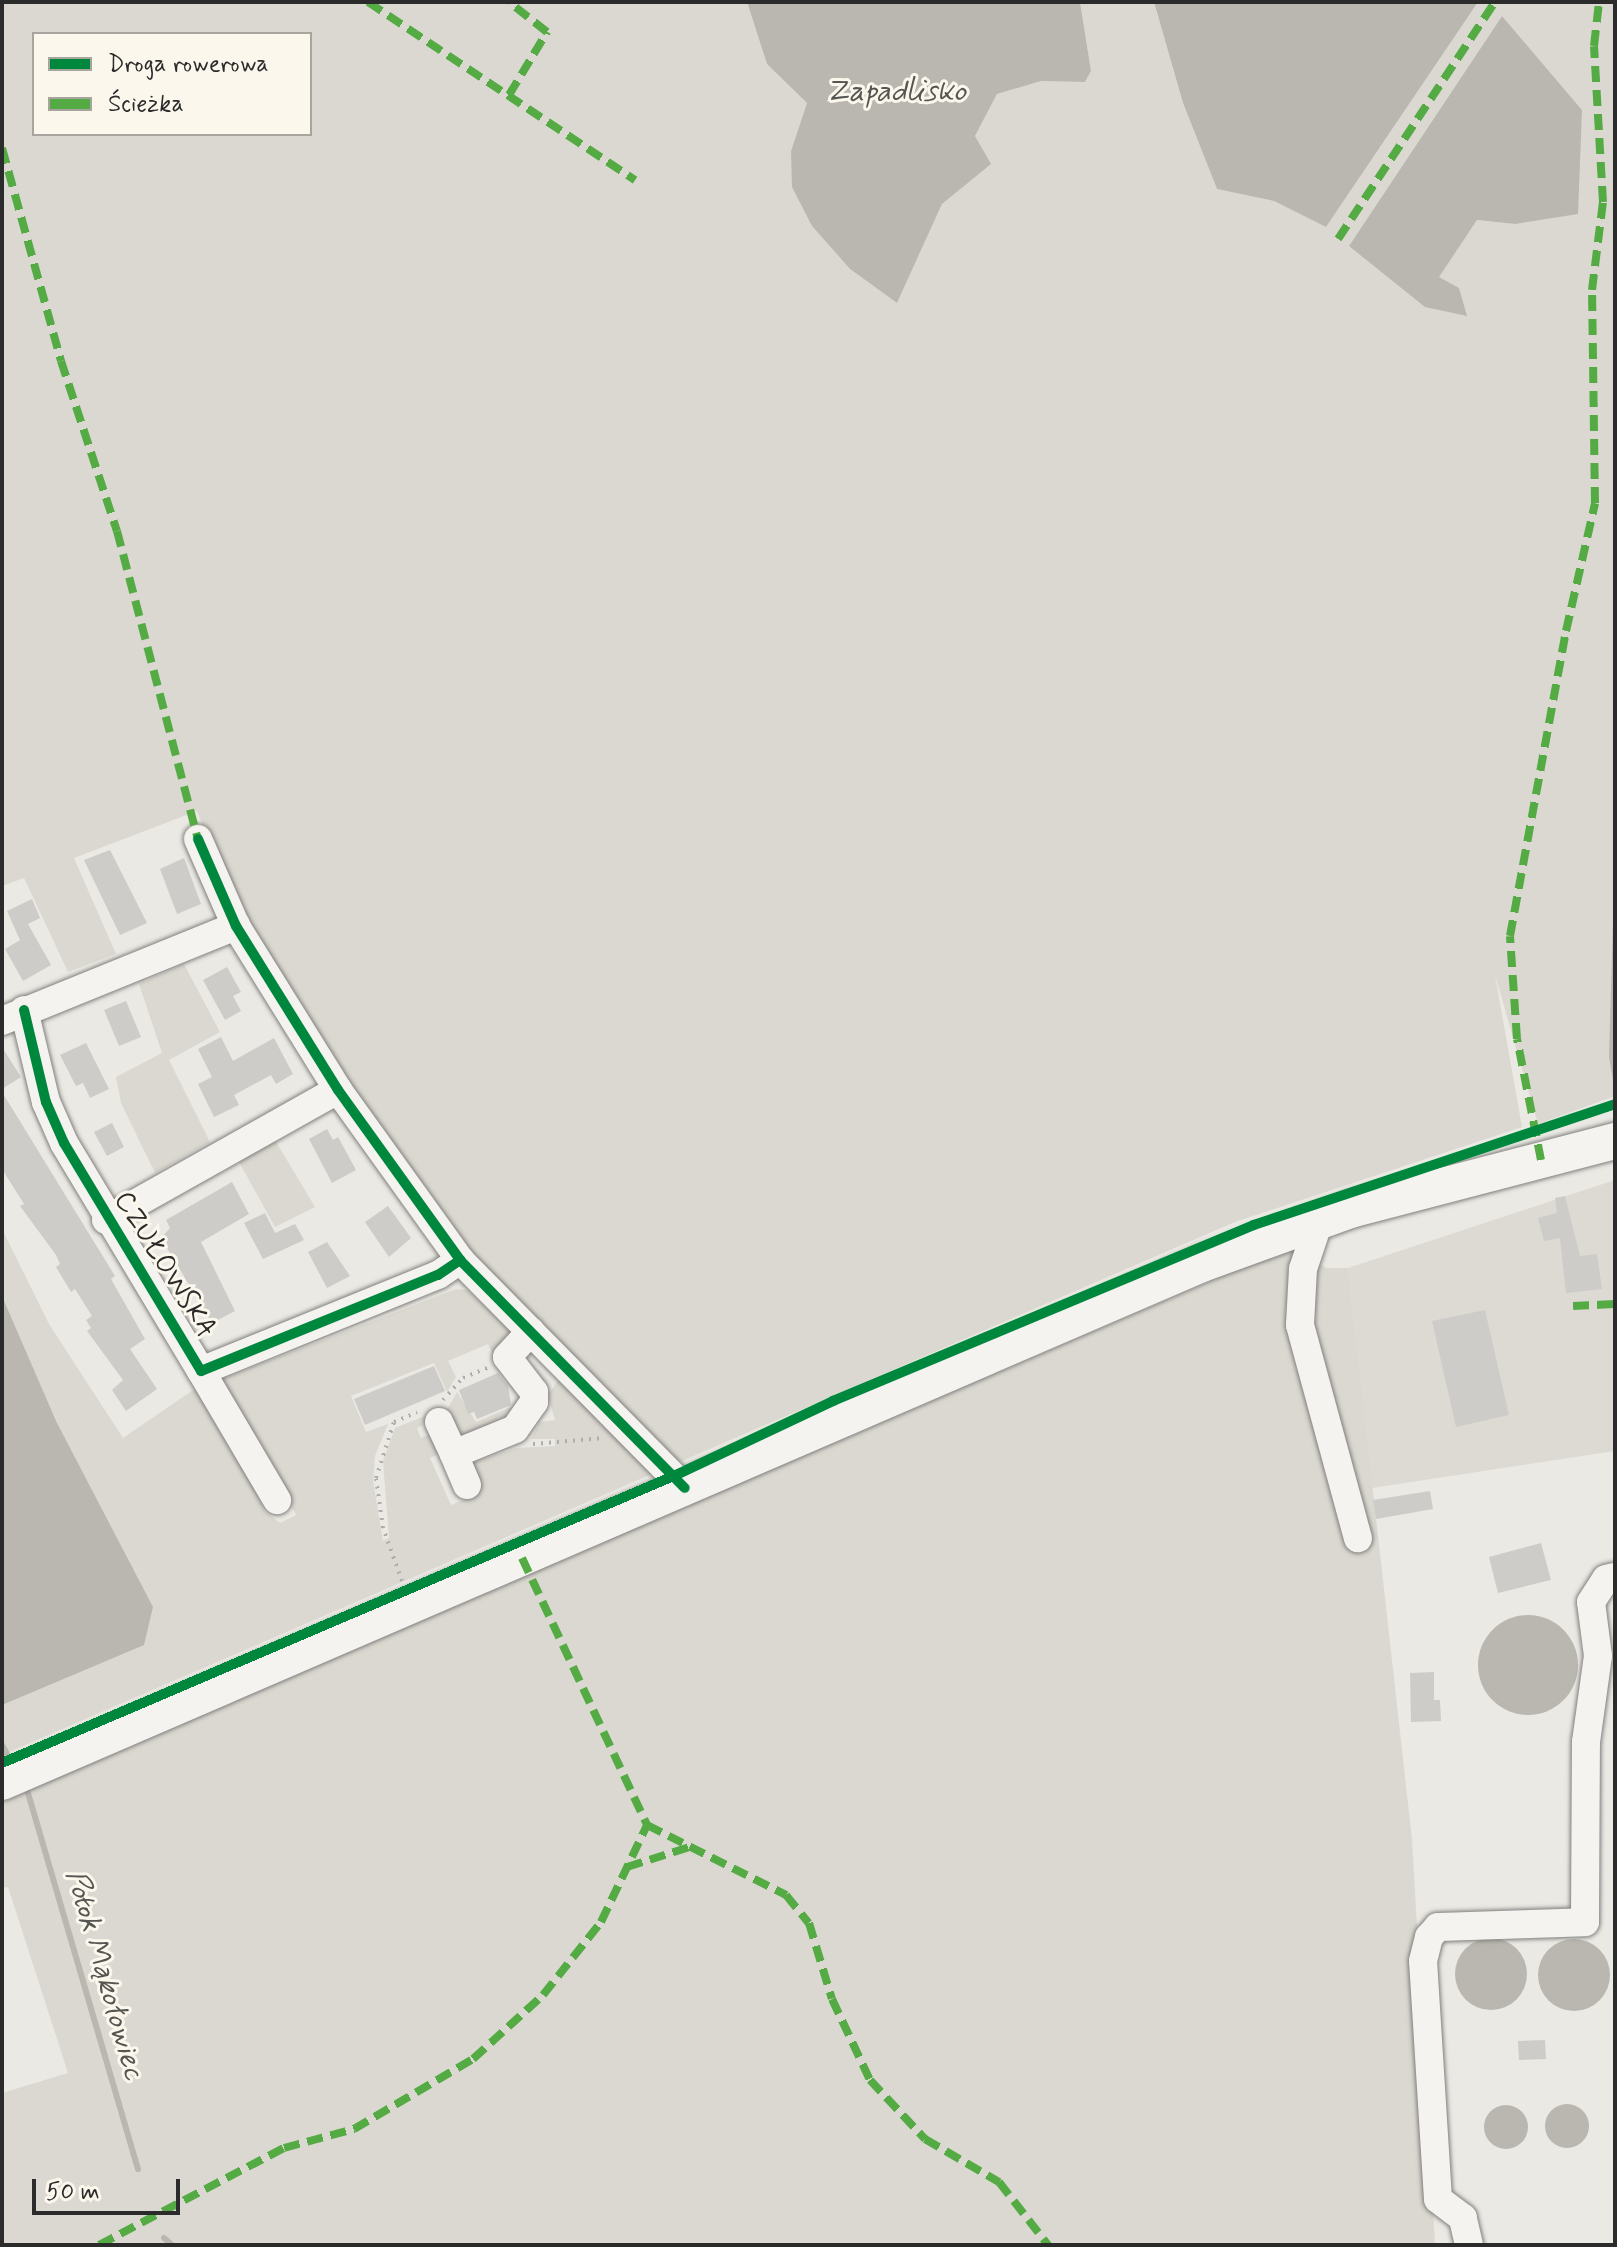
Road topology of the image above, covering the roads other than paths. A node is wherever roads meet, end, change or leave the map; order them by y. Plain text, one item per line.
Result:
1 (198, 839) dead end
2 (236, 926) junction
3 (13, 1015) edge
4 (338, 1090) junction
5 (1609, 1143) edge
6 (106, 1220) junction
7 (1319, 1221) junction
8 (460, 1260) junction
9 (531, 1331) junction
10 (201, 1371) junction
11 (435, 1411) road end
12 (454, 1454) junction
13 (467, 1485) dead end
14 (685, 1488) junction
15 (277, 1500) dead end
16 (1358, 1538) dead end
17 (1615, 1577) edge
18 (2, 1782) edge
19 (1469, 2245) edge

1 - 2 street
2 - 3 street, CZUŁOWSKA
2 - 4 street
3 - 6 street, CZUŁOWSKA
4 - 6 street, CZUŁOWSKA
4 - 8 street
5 - 7 main road
6 - 10 street, CZUŁOWSKA
7 - 14 main road
7 - 16 street
8 - 9 street
8 - 10 street, CZUŁOWSKA
9 - 12 street
9 - 14 street
10 - 15 street
11 - 12 street
12 - 13 street
14 - 18 main road
17 - 19 street

